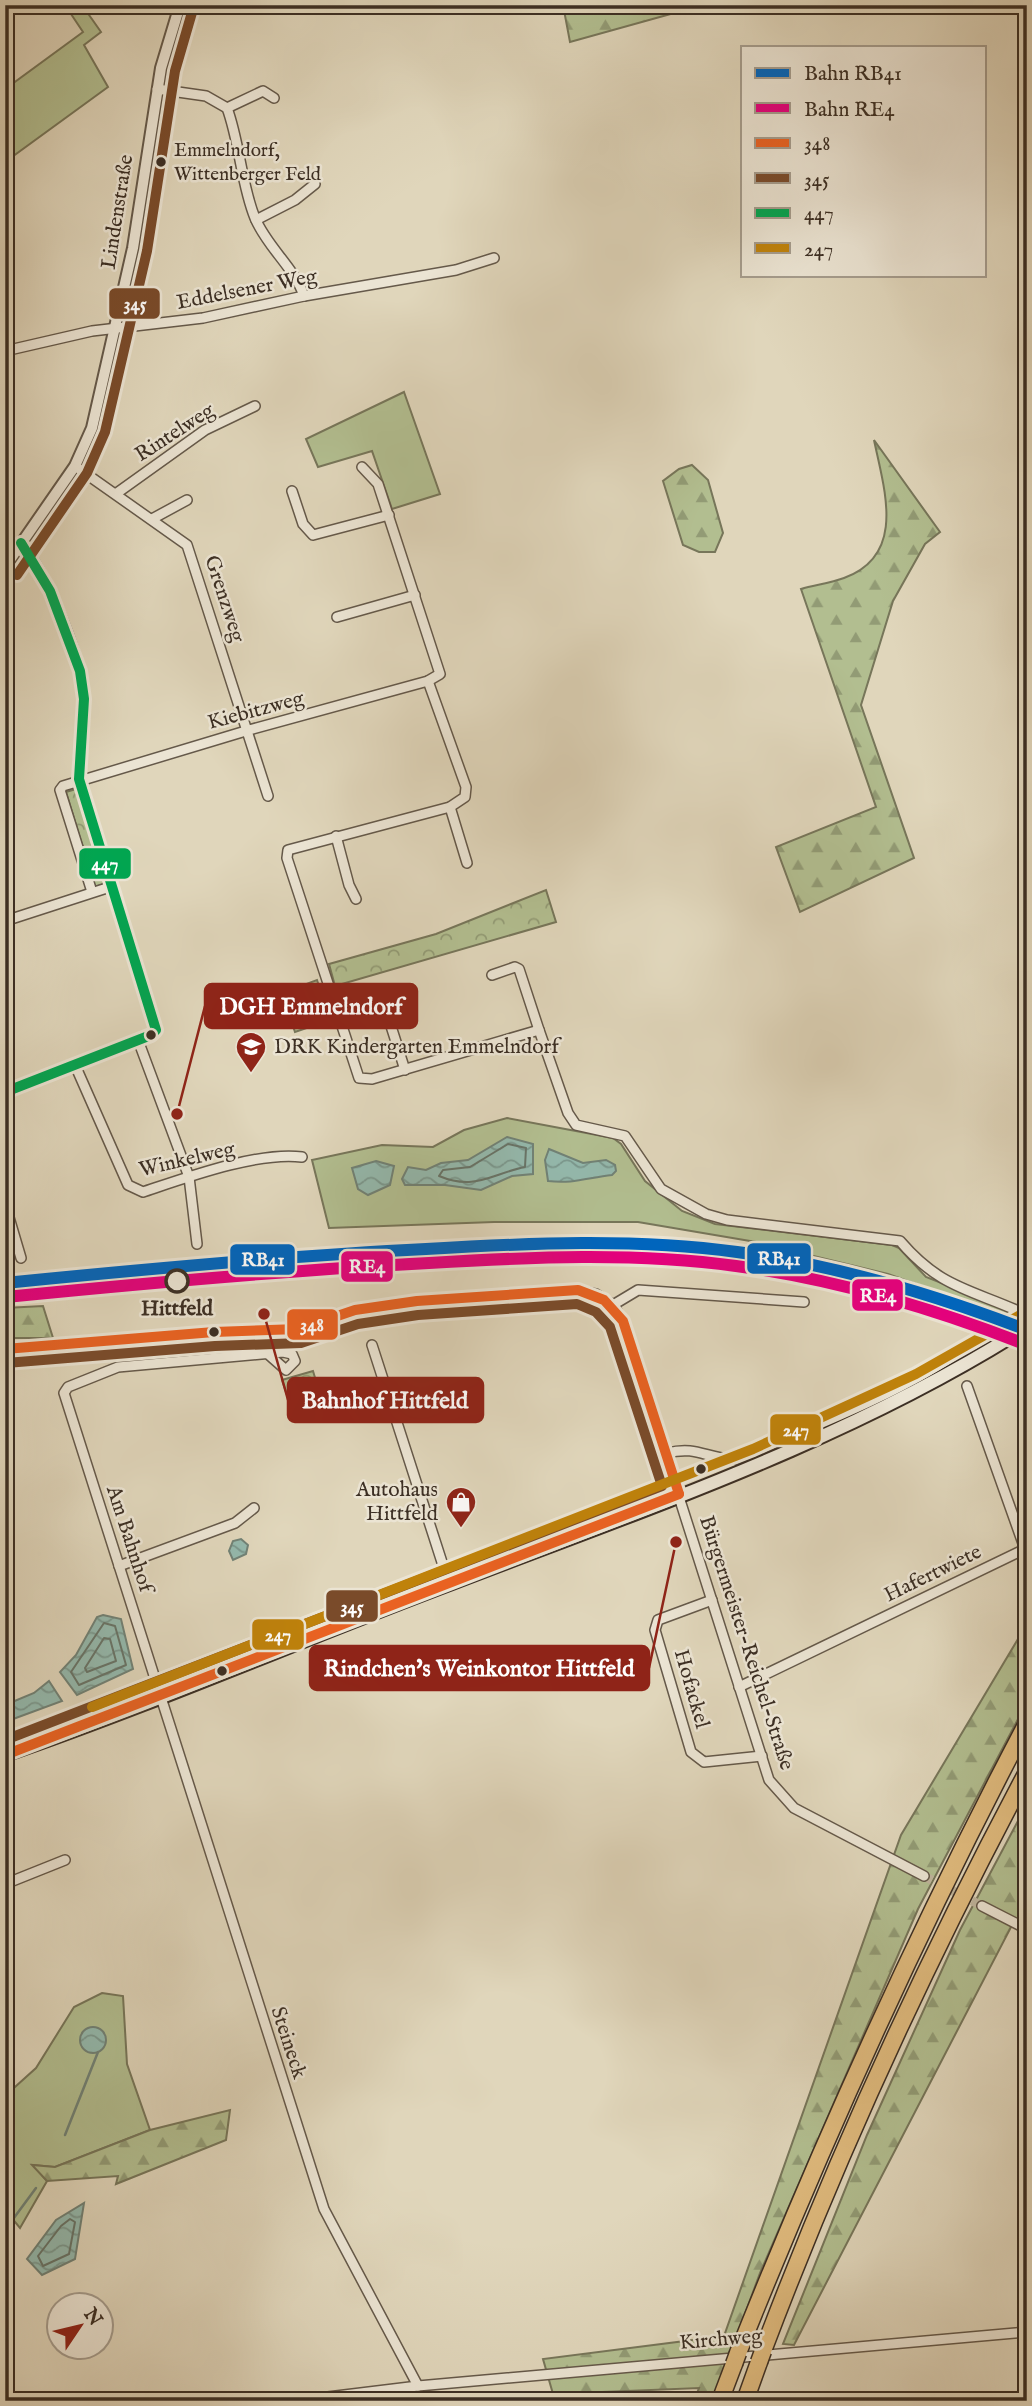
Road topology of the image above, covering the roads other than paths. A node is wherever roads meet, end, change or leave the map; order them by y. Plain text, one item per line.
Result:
1 (180, 5) edge
2 (156, 89) junction
3 (274, 98) dead end
4 (227, 108) junction
5 (315, 184) dead end
6 (256, 220) junction
7 (494, 258) dead end
8 (304, 296) junction
9 (115, 328) junction
10 (5, 351) edge
11 (255, 406) dead end
12 (75, 466) junction
13 (362, 467) dead end
14 (292, 491) dead end
15 (117, 494) junction
16 (187, 500) dead end
17 (389, 515) junction
18 (152, 519) junction
19 (20, 543) junction
20 (5, 567) edge
21 (415, 595) junction
22 (337, 617) dead end
23 (428, 681) junction
24 (249, 730) junction
25 (79, 779) junction
26 (268, 796) dead end
27 (450, 807) junction
28 (336, 836) junction
29 (467, 863) dead end
30 (113, 886) junction
31 (92, 892) junction
32 (356, 899) dead end
33 (5, 921) edge
34 (492, 975) dead end
35 (408, 1016) dead end
36 (539, 1030) junction
37 (138, 1040) junction
38 (75, 1065) junction
39 (405, 1070) junction
40 (5, 1092) edge
41 (302, 1157) dead end
42 (189, 1177) junction
43 (5, 1204) edge
44 (197, 1244) dead end
45 (21, 1258) dead end
46 (804, 1302) dead end
47 (613, 1305) junction
48 (1027, 1315) edge
49 (1027, 1327) edge
50 (372, 1345) dead end
51 (970, 1345) dead end
52 (5, 1349) edge
53 (269, 1355) dead end
54 (967, 1386) dead end
55 (667, 1453) junction
56 (680, 1494) junction
57 (254, 1508) dead end
58 (119, 1566) junction
59 (449, 1584) junction
60 (712, 1600) junction
61 (739, 1687) junction
62 (160, 1696) junction
63 (1027, 1723) edge
64 (5, 1755) edge
65 (762, 1756) junction
66 (1027, 1772) edge
67 (65, 1860) dead end
68 (924, 1876) tunnel mouth
69 (5, 1884) edge
70 (982, 1906) tunnel mouth
71 (1027, 1929) edge
72 (1027, 2332) edge
73 (418, 2386) junction
74 (369, 2396) edge
75 (295, 2401) edge
76 (720, 2401) edge
77 (744, 2401) edge

1 - 2 street, Lindenstraße
2 - 4 street
2 - 9 street, Lindenstraße
3 - 4 street
4 - 6 street
5 - 6 street
6 - 8 street
7 - 8 street, Eddelsener Weg
8 - 9 street, Eddelsener Weg
9 - 10 street, Eddelsener Weg
9 - 12 street, Lindenstraße
11 - 15 street, Rintelweg
12 - 15 street, Grenzweg
12 - 19 street, Lindenstraße
13 - 17 street
14 - 17 street
15 - 18 street, Grenzweg
16 - 18 street
17 - 21 street
18 - 24 street, Grenzweg
19 - 20 street, Lindenstraße
19 - 25 street
21 - 22 street
21 - 23 street, Kiebitzweg
23 - 24 street, Kiebitzweg
23 - 27 street
24 - 25 street, Kiebitzweg
24 - 26 street, Grenzweg
25 - 30 street
25 - 31 street
27 - 28 street
27 - 29 street
28 - 32 street
28 - 39 street
30 - 31 street
30 - 37 street
31 - 33 street
34 - 36 street
35 - 39 street
36 - 39 street
36 - 48 street
37 - 38 street
37 - 42 street
38 - 40 street
38 - 42 street, Winkelweg
41 - 42 street, Winkelweg
42 - 44 street
43 - 45 street
46 - 47 street
47 - 52 street
47 - 55 street, Bürgermeister-Reichel-Straße
49 - 56 main road
50 - 59 street
51 - 55 street
53 - 58 street, Am Bahnhof
54 - 61 street, Hafertwiete
55 - 56 street, Bürgermeister-Reichel-Straße
56 - 59 main road
56 - 60 street, Bürgermeister-Reichel-Straße
57 - 58 street
58 - 62 street, Am Bahnhof
59 - 62 main road
60 - 61 street, Bürgermeister-Reichel-Straße
60 - 65 street, Hofackel
61 - 65 street, Bürgermeister-Reichel-Straße
62 - 64 main road
62 - 73 street, Steineck
63 - 76 highway
65 - 68 street, Bürgermeister-Reichel-Straße
66 - 77 highway
67 - 69 street
70 - 71 street
72 - 73 street, Kirchweg
73 - 74 street, Kirchweg
74 - 75 street, Kirchweg

